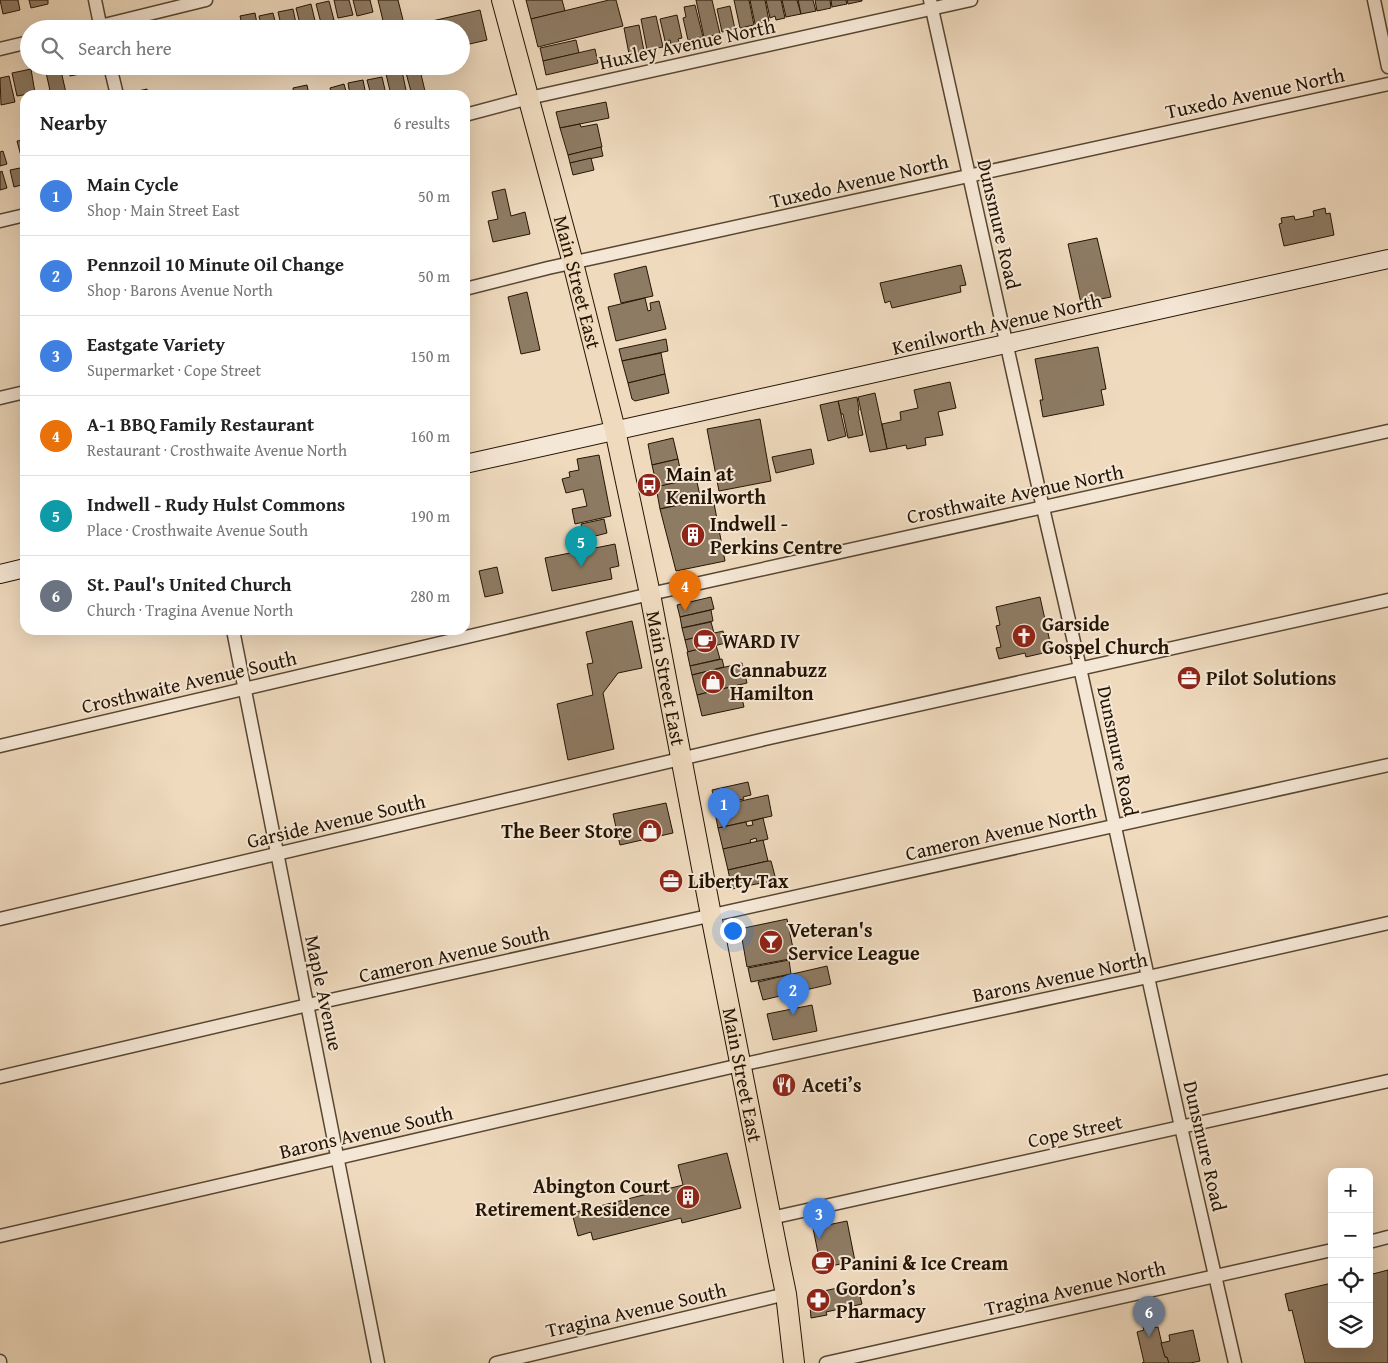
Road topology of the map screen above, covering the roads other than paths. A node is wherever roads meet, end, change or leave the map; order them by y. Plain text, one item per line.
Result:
1 (95, 0) edge
2 (206, 0) edge
3 (502, 0) edge
4 (971, 0) edge
5 (1374, 0) edge
6 (931, 4) edge
7 (99, 20) edge
8 (128, 20) edge
9 (20, 44) edge
10 (0, 49) edge
11 (1388, 67) edge
12 (112, 75) edge
13 (1388, 84) edge
14 (115, 90) edge
15 (529, 98) junction
16 (470, 114) edge
17 (969, 175) junction
18 (20, 216) edge
19 (0, 221) edge
20 (1388, 259) edge
21 (573, 263) junction
22 (470, 288) edge
23 (1007, 343) junction
24 (20, 393) edge
25 (0, 398) edge
26 (615, 430) junction
27 (1388, 431) edge
28 (470, 463) edge
29 (1043, 508) junction
30 (20, 569) edge
31 (0, 574) edge
32 (650, 594) junction
33 (1388, 600) edge
34 (234, 635) edge
35 (1080, 668) junction
36 (244, 688) junction
37 (0, 746) edge
38 (681, 760) junction
39 (1388, 766) edge
40 (1115, 826) junction
41 (277, 854) junction
42 (711, 915) junction
43 (0, 919) edge
44 (1388, 923) edge
45 (1148, 977) junction
46 (308, 1005) junction
47 (740, 1065) junction
48 (0, 1076) edge
49 (1388, 1081) edge
50 (1181, 1127) junction
51 (339, 1158) junction
52 (771, 1218) junction
53 (0, 1236) edge
54 (1388, 1237) edge
55 (1373, 1241) edge
56 (1328, 1251) edge
57 (1215, 1276) junction
58 (786, 1294) junction
59 (378, 1363) edge
60 (496, 1363) edge
61 (794, 1363) edge
62 (826, 1363) edge
63 (1235, 1363) edge

1 - 7 street
2 - 8 street
3 - 15 main road, Main Street East
4 - 6 street, Huxley Avenue North
5 - 11 street
6 - 15 street, Huxley Avenue North
6 - 17 street, Dunsmure Road
9 - 10 street
12 - 14 street
13 - 17 street, Tuxedo Avenue North
15 - 16 street, Huxley Avenue North
15 - 21 main road, Main Street East
17 - 21 street, Tuxedo Avenue North
17 - 23 street, Dunsmure Road
18 - 19 street
20 - 23 main road, Kenilworth Avenue North
21 - 22 street, Tuxedo Avenue North
21 - 26 main road, Main Street East
23 - 26 main road, Kenilworth Avenue North
23 - 29 street, Dunsmure Road
24 - 25 street
26 - 28 main road, Kenilworth Avenue North
26 - 32 main road, Main Street East
27 - 29 street, Crosthwaite Avenue North
29 - 32 street, Crosthwaite Avenue North
29 - 35 street, Dunsmure Road
30 - 31 main road
32 - 36 street, Crosthwaite Avenue South
32 - 38 main road, Main Street East
33 - 35 street, Garside Avenue South
34 - 36 street, Maple Avenue
35 - 38 street, Garside Avenue South
35 - 40 street, Dunsmure Road
36 - 37 street, Crosthwaite Avenue South
36 - 41 street, Maple Avenue
38 - 41 street, Garside Avenue South
38 - 42 main road, Main Street East
39 - 40 street, Cameron Avenue North
40 - 42 street, Cameron Avenue North
40 - 45 street, Dunsmure Road
41 - 43 street, Garside Avenue South
41 - 46 street, Maple Avenue
42 - 46 street, Cameron Avenue South
42 - 47 main road, Main Street East
44 - 45 street, Barons Avenue North
45 - 47 street, Barons Avenue North
45 - 50 street, Dunsmure Road
46 - 48 street, Cameron Avenue South
46 - 51 street, Maple Avenue
47 - 51 street, Barons Avenue South
47 - 52 main road, Main Street East
49 - 50 street, Cope Street
50 - 52 street, Cope Street
50 - 57 street, Dunsmure Road
51 - 53 street, Barons Avenue South
51 - 59 street, Maple Avenue
52 - 58 main road, Main Street East
54 - 55 street
56 - 57 street, Tragina Avenue North
57 - 62 street, Tragina Avenue North
57 - 63 street, Dunsmure Road
58 - 60 street, Tragina Avenue South
58 - 61 main road, Main Street East

